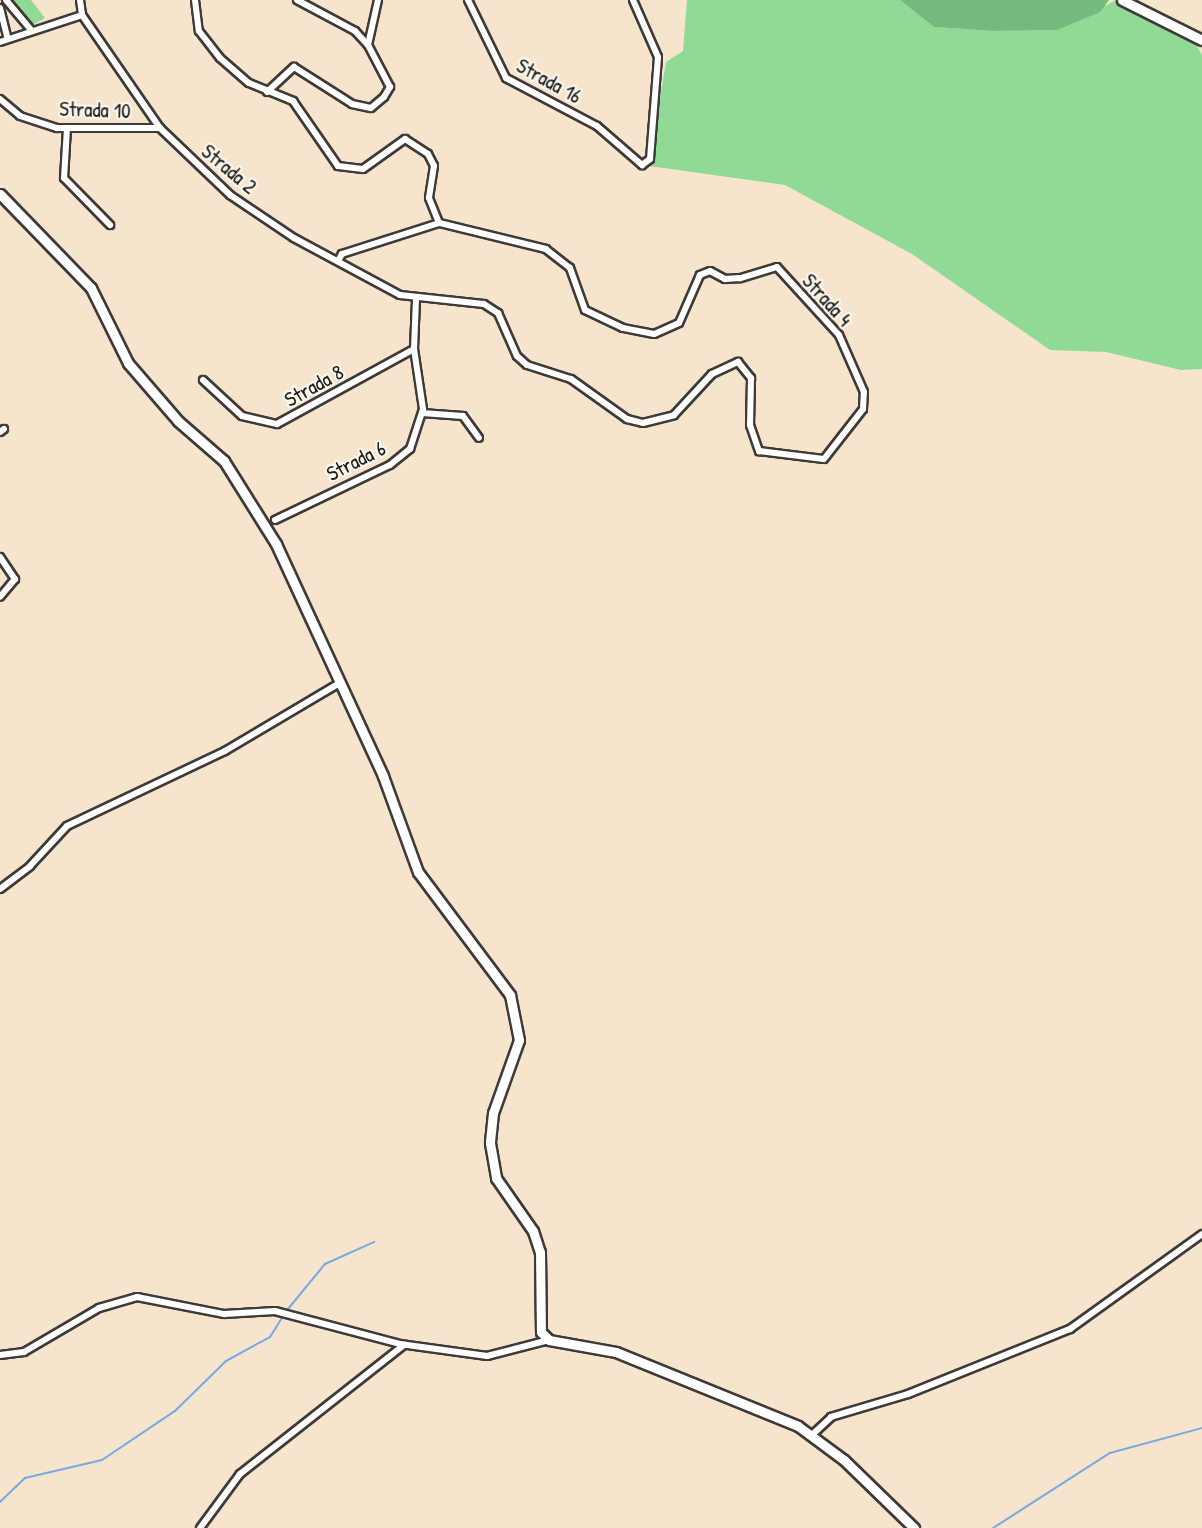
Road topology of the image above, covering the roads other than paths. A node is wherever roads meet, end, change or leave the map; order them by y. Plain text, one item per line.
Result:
1 (6, 0) edge
2 (80, 0) edge
3 (195, 0) edge
4 (297, 0) edge
5 (378, 0) edge
6 (468, 0) edge
7 (633, 0) edge
8 (1122, 0) edge
9 (0, 8) edge
10 (82, 15) junction
11 (31, 30) junction
12 (2, 40) edge
13 (1202, 40) edge
14 (368, 45) junction
15 (267, 92) junction
16 (0, 99) edge
17 (67, 128) junction
18 (160, 128) junction
19 (0, 194) edge
20 (439, 223) junction
21 (110, 225) dead end
22 (338, 261) junction
23 (416, 300) junction
24 (414, 349) junction
25 (203, 380) dead end
26 (422, 413) junction
27 (479, 438) dead end
28 (275, 520) dead end
29 (0, 557) edge
30 (0, 597) edge
31 (338, 684) junction
32 (0, 889) edge
33 (1202, 1234) edge
34 (549, 1340) junction
35 (405, 1345) junction
36 (0, 1355) edge
37 (813, 1434) junction
38 (200, 1528) edge
39 (914, 1528) edge

1 - 11 street
2 - 10 street, Strada 2
3 - 15 street
4 - 14 street
5 - 14 street
6 - 7 street, Strada 16
8 - 13 street
9 - 12 street
10 - 11 street
10 - 18 street, Strada 2
11 - 12 street
14 - 15 street
15 - 20 street
16 - 17 street, Strada 10
17 - 18 street, Strada 10
17 - 21 street
18 - 22 street, Strada 2
19 - 31 street
20 - 22 street
20 - 23 street, Strada 4
22 - 23 street, Strada 2
23 - 24 street, Strada 6
24 - 25 street, Strada 8
24 - 26 street, Strada 6
26 - 27 street
26 - 28 street, Strada 6
29 - 30 street
31 - 32 street
31 - 34 street
33 - 37 street
34 - 35 street
34 - 37 street
35 - 36 street
35 - 38 street
37 - 39 street

